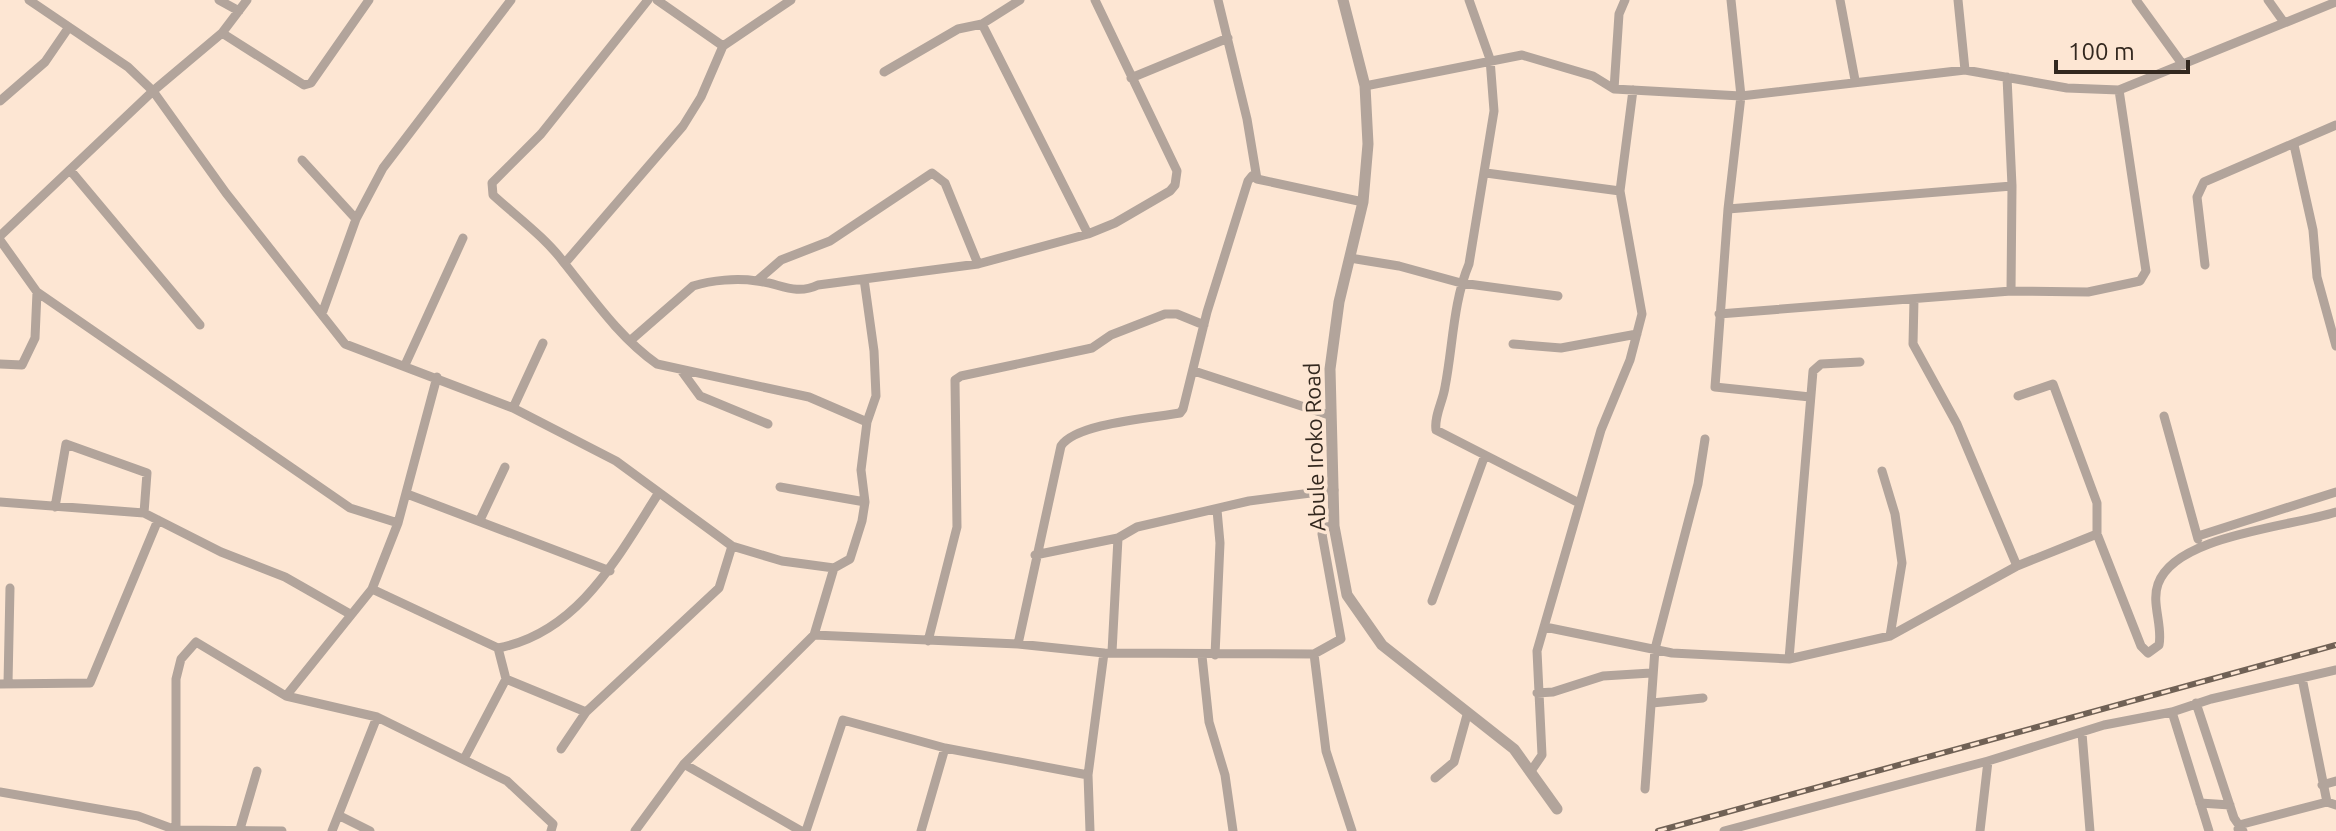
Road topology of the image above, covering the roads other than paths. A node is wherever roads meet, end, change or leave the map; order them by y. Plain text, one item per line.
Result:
1 (29, 0) edge
2 (219, 0) edge
3 (247, 0) edge
4 (369, 0) edge
5 (511, 0) edge
6 (648, 0) edge
7 (657, 0) edge
8 (791, 0) edge
9 (1020, 0) edge
10 (1095, 0) edge
11 (1218, 0) edge
12 (1343, 0) edge
13 (1469, 0) edge
14 (1625, 0) edge
15 (1731, 0) edge
16 (1840, 0) edge
17 (1958, 0) edge
18 (2136, 0) edge
19 (2268, 0) edge
20 (2336, 2) edge
21 (239, 11) junction
22 (2283, 21) junction
23 (982, 24) junction
24 (69, 27) junction
25 (222, 33) junction
26 (1228, 38) junction
27 (723, 46) junction
28 (1490, 59) junction
29 (2183, 65) junction
30 (1965, 70) junction
31 (884, 72) dead end
32 (2007, 77) junction
33 (1131, 78) junction
34 (1855, 80) junction
35 (1365, 86) junction
36 (1614, 89) junction
37 (1633, 90) junction
38 (2119, 90) junction
39 (153, 91) junction
40 (1741, 96) junction
41 (0, 101) edge
42 (2336, 125) edge
43 (2294, 145) junction
44 (302, 160) dead end
45 (70, 170) junction
46 (1486, 173) junction
47 (1257, 179) junction
48 (2012, 186) junction
49 (1620, 191) junction
50 (1363, 202) junction
51 (1728, 209) junction
52 (356, 219) junction
53 (1088, 234) junction
54 (0, 238) edge
55 (463, 238) dead end
56 (1350, 258) junction
57 (565, 263) junction
58 (978, 264) junction
59 (2205, 265) dead end
60 (864, 279) junction
61 (758, 280) junction
62 (1461, 283) junction
63 (2011, 291) junction
64 (37, 292) junction
65 (1558, 296) dead end
66 (1914, 299) junction
67 (323, 311) junction
68 (1719, 314) junction
69 (200, 325) dead end
70 (1204, 325) junction
71 (1637, 334) junction
72 (631, 340) junction
73 (543, 343) dead end
74 (1513, 344) dead end
75 (2336, 346) edge
76 (1860, 362) dead end
77 (0, 364) edge
78 (405, 365) junction
79 (681, 370) junction
80 (1194, 371) junction
81 (437, 377) junction
82 (2018, 396) dead end
83 (1810, 397) junction
84 (513, 408) junction
85 (1329, 415) junction
86 (2164, 416) dead end
87 (867, 422) junction
88 (768, 424) dead end
89 (1705, 439) dead end
90 (1485, 455) junction
91 (505, 467) dead end
92 (1882, 471) dead end
93 (780, 487) dead end
94 (1334, 490) junction
95 (2336, 492) edge
96 (407, 494) junction
97 (658, 494) junction
98 (0, 502) edge
99 (865, 502) junction
100 (1579, 503) junction
101 (55, 507) junction
102 (1217, 510) junction
103 (2336, 512) edge
104 (144, 513) junction
105 (158, 520) junction
106 (480, 520) junction
107 (398, 523) junction
108 (1334, 526) junction
109 (2097, 534) junction
110 (1118, 538) junction
111 (2199, 541) junction
112 (732, 546) junction
113 (1035, 555) junction
114 (2017, 566) junction
115 (834, 568) junction
116 (610, 571) junction
117 (10, 588) dead end
118 (372, 589) junction
119 (1432, 601) dead end
120 (350, 614) junction
121 (1545, 627) junction
122 (814, 635) junction
123 (1890, 636) junction
124 (928, 641) junction
125 (1018, 644) junction
126 (498, 648) junction
127 (1655, 649) junction
128 (1108, 653) junction
129 (1314, 654) junction
130 (1215, 655) junction
131 (1202, 656) junction
132 (1789, 659) junction
133 (2336, 670) edge
134 (1651, 673) junction
135 (2302, 678) junction
136 (506, 679) junction
137 (4, 683) edge
138 (1537, 693) junction
139 (286, 696) junction
140 (1703, 698) dead end
141 (1652, 703) junction
142 (2196, 703) junction
143 (586, 712) junction
144 (2172, 712) junction
145 (1467, 715) junction
146 (377, 717) junction
147 (2082, 733) junction
148 (945, 748) junction
149 (561, 749) dead end
150 (464, 759) junction
151 (1988, 761) junction
152 (684, 764) junction
153 (257, 771) dead end
154 (1531, 771) junction
155 (1088, 775) junction
156 (1435, 778) dead end
157 (2336, 781) edge
158 (2322, 785) junction
159 (1645, 789) dead end
160 (0, 792) edge
161 (2200, 803) junction
162 (2331, 803) edge
163 (2230, 805) junction
164 (1557, 809) dead end
165 (340, 816) junction
166 (240, 829) edge
167 (2240, 829) edge
168 (176, 830) edge
169 (282, 831) edge
170 (332, 831) edge
171 (370, 831) edge
172 (551, 831) edge
173 (635, 831) edge
174 (804, 831) edge
175 (921, 831) edge
176 (1090, 831) edge
177 (1232, 831) edge
178 (1352, 831) edge
179 (1724, 831) edge
180 (1980, 831) edge
181 (2090, 831) edge
182 (2209, 831) edge

1 - 24 street
2 - 21 street
3 - 21 street
4 - 25 street
5 - 52 street
6 - 57 street
7 - 27 street
8 - 27 street
9 - 23 street
10 - 33 street
11 - 26 street
12 - 35 street, Abule Iroko Road
13 - 28 street
14 - 36 street
15 - 40 street
16 - 34 street
17 - 30 street
18 - 29 street
19 - 22 street
20 - 22 street
21 - 25 street
22 - 29 street
23 - 31 street
23 - 53 street
24 - 39 street
24 - 41 street
25 - 39 street
26 - 33 street
26 - 47 street
27 - 57 street
28 - 35 street
28 - 36 street
28 - 46 street
29 - 38 street
30 - 32 street
30 - 34 street
32 - 38 street
32 - 48 street
33 - 53 street
34 - 40 street
35 - 50 street, Abule Iroko Road
36 - 37 street
37 - 40 street
37 - 49 street
38 - 63 street
39 - 45 street
39 - 67 street
40 - 51 street
42 - 43 street
43 - 59 street
43 - 75 street
44 - 52 street
45 - 54 street
45 - 69 street
46 - 49 street
46 - 62 street
47 - 50 street
47 - 70 street
48 - 51 street
48 - 63 street
49 - 71 street
50 - 56 street, Abule Iroko Road
51 - 68 street
52 - 67 street
53 - 58 street
54 - 64 street
55 - 78 street
56 - 62 street
56 - 85 street, Abule Iroko Road
57 - 72 street
58 - 60 street
58 - 61 street
60 - 61 street
60 - 87 street
61 - 72 street
62 - 65 street
62 - 90 street
63 - 66 street
64 - 77 street
64 - 107 street
66 - 68 street
66 - 114 street
67 - 78 street
68 - 83 street
70 - 80 street
70 - 124 street
71 - 74 street
71 - 100 street
72 - 79 street
73 - 84 street
76 - 83 street
78 - 81 street
79 - 87 street
79 - 88 street
80 - 85 street
80 - 113 street
81 - 84 street
81 - 96 street
82 - 109 street
83 - 132 street
84 - 97 street
85 - 94 street, Abule Iroko Road
86 - 111 street
87 - 99 street
89 - 127 street
90 - 100 street
90 - 119 street
91 - 106 street
92 - 123 street
93 - 99 street
94 - 102 street
94 - 108 street, Abule Iroko Road
95 - 111 street
96 - 106 street
96 - 107 street
97 - 112 street
97 - 116 street
98 - 101 street
99 - 115 street
100 - 121 street
101 - 104 street
101 - 104 street
102 - 110 street
102 - 130 street
103 - 111 street
104 - 105 street
105 - 120 street
105 - 137 street
106 - 116 street
107 - 118 street
108 - 129 street
108 - 145 street, Abule Iroko Road
109 - 111 street
109 - 114 street
110 - 113 street
110 - 128 street
112 - 115 street
112 - 143 street
113 - 125 street
114 - 123 street
115 - 122 street
116 - 126 street
117 - 137 street
118 - 120 street
118 - 126 street
120 - 139 street
121 - 127 street
121 - 138 street
122 - 124 street
122 - 152 street
123 - 132 street
124 - 125 street
125 - 128 street
126 - 136 street
127 - 132 street
127 - 134 street
128 - 131 street
128 - 155 street
129 - 130 street
129 - 178 street
130 - 131 street
131 - 177 street
133 - 135 street
134 - 138 street
134 - 141 street
135 - 142 street
135 - 158 street
136 - 143 street
136 - 150 street
138 - 154 street
139 - 146 street
139 - 168 street
140 - 141 street
141 - 159 street
142 - 144 street
142 - 163 street
143 - 149 street
144 - 147 street
144 - 161 street
145 - 154 street, Abule Iroko Road
145 - 156 street
146 - 150 street
146 - 165 street
147 - 151 street
147 - 181 street
148 - 155 street
148 - 174 street
148 - 175 street
150 - 172 street
151 - 179 street
151 - 180 street
152 - 173 street
152 - 174 street
153 - 166 street
154 - 164 street, Abule Iroko Road
155 - 176 street
157 - 158 street
158 - 162 street
160 - 168 street
161 - 163 street
161 - 182 street
162 - 167 street
163 - 167 street
165 - 170 street
165 - 171 street
166 - 168 street
166 - 169 street

